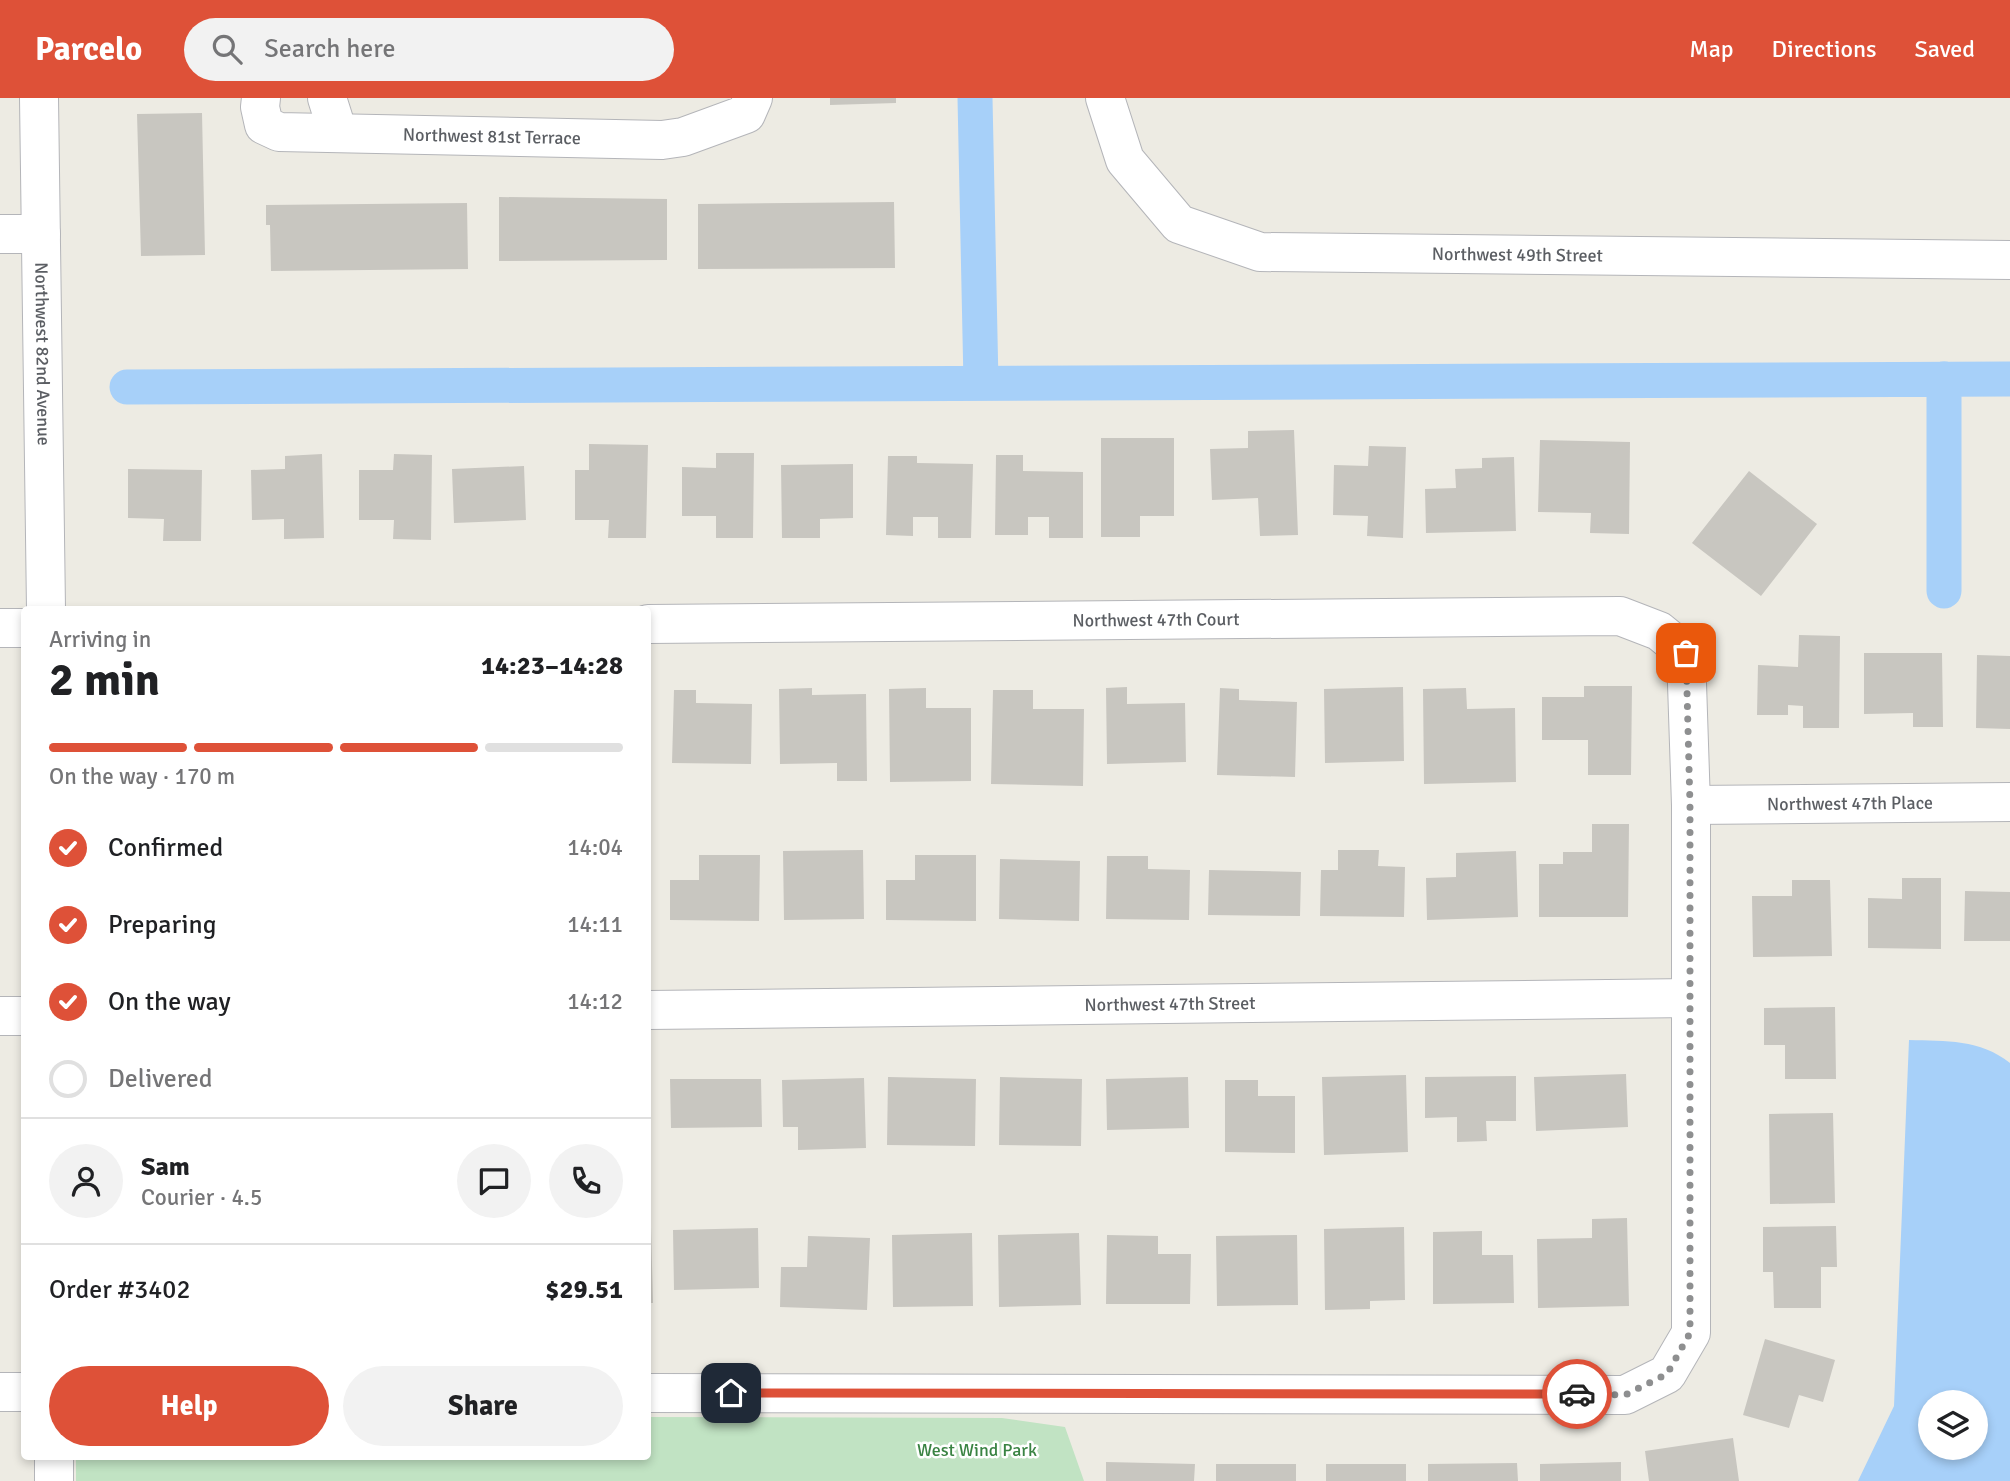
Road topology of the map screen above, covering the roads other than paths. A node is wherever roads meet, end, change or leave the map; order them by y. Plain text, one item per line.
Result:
1 (39, 98) edge
2 (261, 98) edge
3 (327, 98) edge
4 (1105, 98) edge
5 (749, 106) edge
6 (338, 134) junction
7 (0, 234) edge
8 (41, 234) junction
9 (2010, 260) edge
10 (46, 606) edge
11 (651, 624) edge
12 (0, 628) edge
13 (21, 628) edge
14 (2010, 802) edge
15 (1690, 805) junction
16 (1690, 998) junction
17 (651, 1010) edge
18 (0, 1016) edge
19 (21, 1016) edge
20 (0, 1392) edge
21 (21, 1392) edge
22 (651, 1393) edge
23 (54, 1460) edge
24 (54, 1481) edge

1 - 8 street, Northwest 82nd Avenue
2 - 6 street, Northwest 81st Terrace
3 - 6 street
4 - 9 street, Northwest 49th Street
5 - 6 street, Northwest 81st Terrace
7 - 8 street
8 - 10 street, Northwest 82nd Avenue
11 - 15 street, Northwest 47th Court
12 - 13 street
14 - 15 street, Northwest 47th Place
15 - 16 street, Northwest 47th Court
16 - 17 street, Northwest 47th Street
16 - 22 street, Northwest 47th Court
18 - 19 street
20 - 21 street
23 - 24 street

